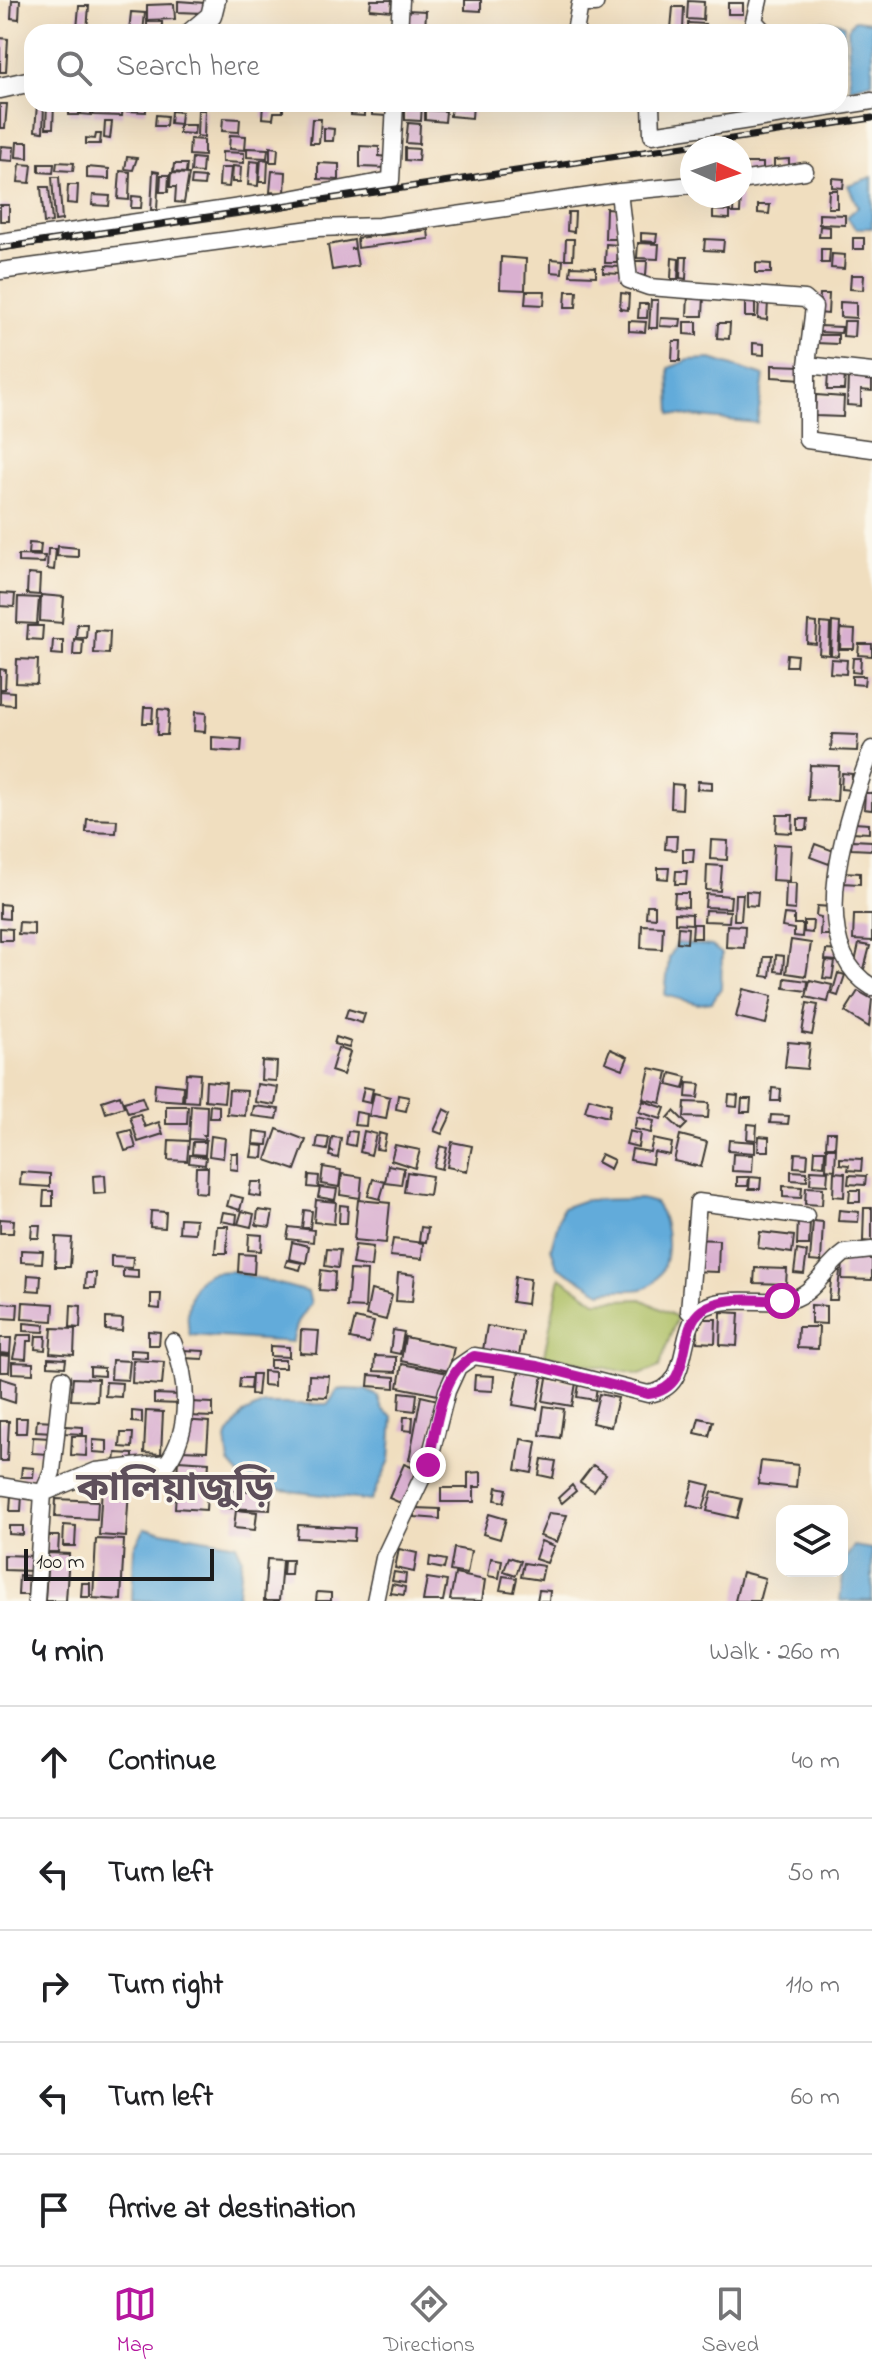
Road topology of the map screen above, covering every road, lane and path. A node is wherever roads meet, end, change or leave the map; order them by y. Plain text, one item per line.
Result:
1 (215, 0) edge
2 (401, 0) edge
3 (596, 0) edge
4 (759, 0) edge
5 (202, 24) edge
6 (400, 24) edge
7 (576, 24) edge
8 (757, 24) edge
9 (24, 83) edge
10 (0, 88) edge
11 (872, 101) edge
12 (848, 103) edge
13 (395, 112) edge
14 (651, 112) edge
15 (767, 112) edge
16 (805, 171) dead end
17 (752, 179) edge
18 (680, 186) edge
19 (619, 192) junction
20 (0, 242) edge
21 (0, 271) edge
22 (807, 365) junction
23 (872, 372) edge
24 (872, 449) edge
25 (872, 749) edge
26 (872, 987) edge
27 (806, 1216) dead end
28 (872, 1250) edge
29 (695, 1316) junction
30 (173, 1342) dead end
31 (62, 1379) dead end
32 (0, 1486) edge
33 (43, 1493) junction
34 (36, 1601) edge
35 (375, 1601) edge

1 - 5 main road
2 - 6 street
3 - 7 street
4 - 8 street
9 - 10 main road
11 - 12 street
13 - 20 street
14 - 15 street
16 - 17 street
18 - 19 street
19 - 21 street
19 - 22 street
22 - 23 street
22 - 24 street
25 - 26 street
27 - 29 street
28 - 29 street
29 - 35 street
30 - 33 street
31 - 33 street
32 - 33 street
33 - 34 street

